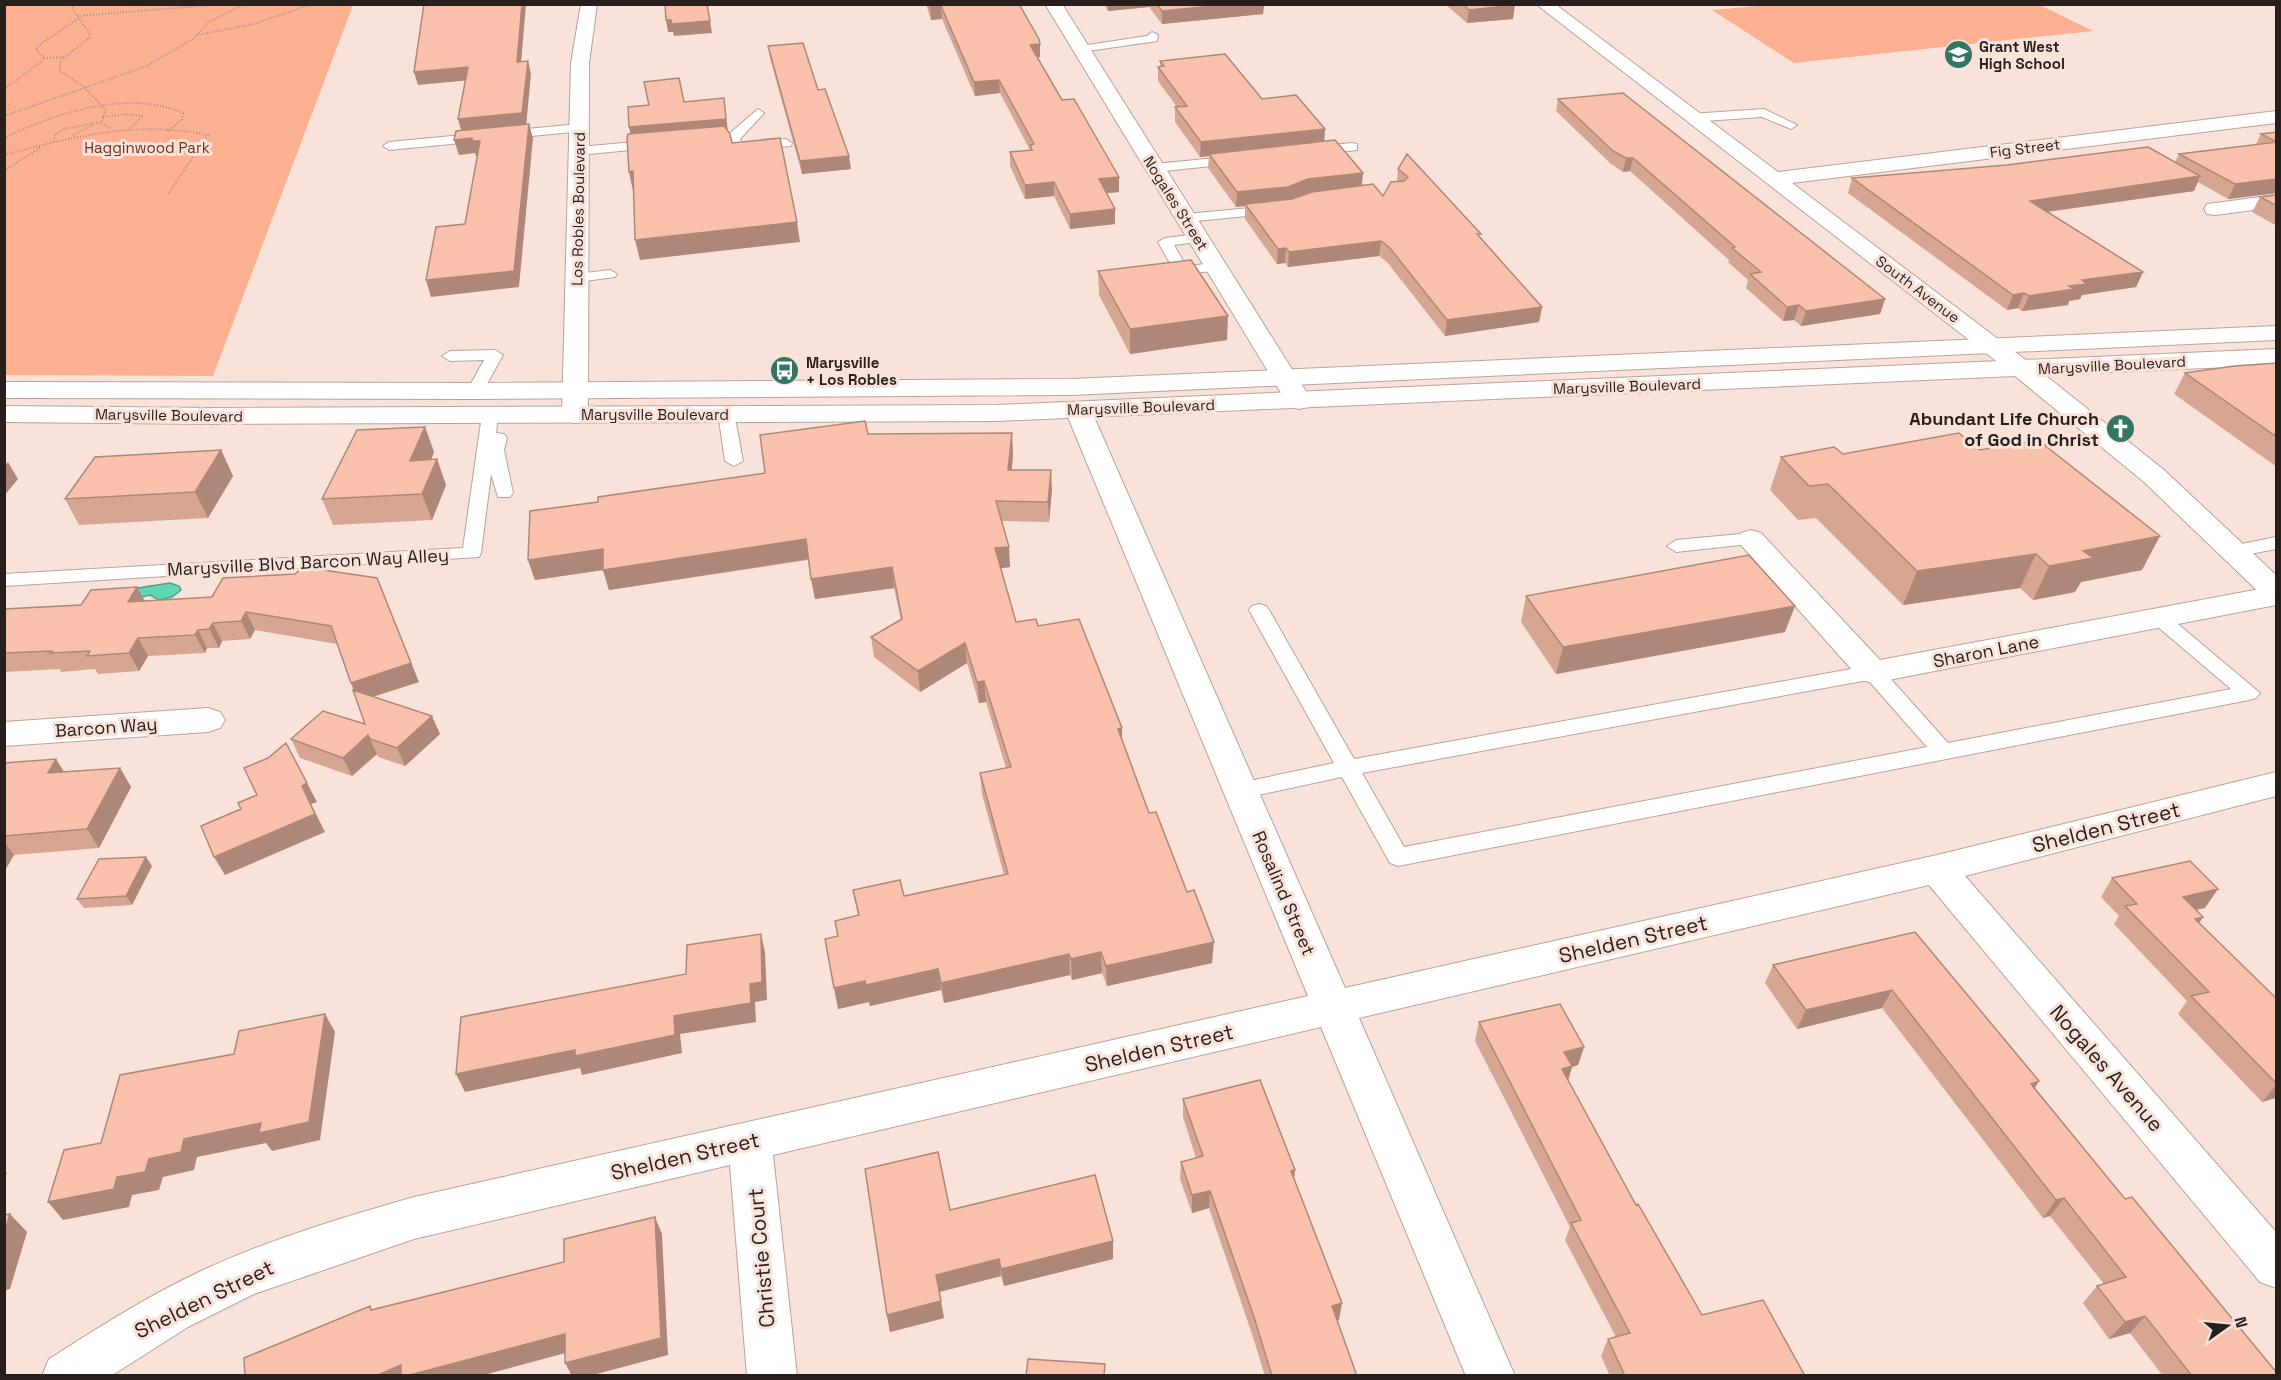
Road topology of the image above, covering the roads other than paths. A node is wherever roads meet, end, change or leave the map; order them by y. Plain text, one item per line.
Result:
1 (589, 4) edge
2 (1053, 4) edge
3 (1545, 4) edge
4 (1152, 35) dead end
5 (1081, 49) junction
6 (758, 113) dead end
7 (2277, 117) edge
8 (1690, 118) junction
9 (1791, 125) dead end
10 (579, 128) junction
11 (733, 138) junction
12 (786, 143) dead end
13 (389, 146) dead end
14 (1352, 147) dead end
15 (579, 151) junction
16 (1305, 152) edge
17 (1247, 158) edge
18 (1155, 168) junction
19 (1774, 179) junction
20 (2277, 201) edge
21 (1291, 208) edge
22 (2215, 209) dead end
23 (1186, 218) junction
24 (1198, 238) junction
25 (1216, 267) junction
26 (610, 274) dead end
27 (577, 278) junction
28 (2277, 333) edge
29 (1992, 345) junction
30 (450, 356) dead end
31 (1761, 356) junction
32 (2277, 357) edge
33 (1503, 367) junction
34 (2022, 369) junction
35 (1284, 376) junction
36 (1651, 385) junction
37 (4, 390) edge
38 (475, 392) junction
39 (1075, 399) junction
40 (1299, 401) junction
41 (575, 403) junction
42 (726, 413) junction
43 (4, 414) edge
44 (496, 415) junction
45 (734, 461) dead end
46 (504, 494) dead end
47 (1751, 539) joint
48 (2277, 543) edge
49 (1676, 546) dead end
50 (2234, 551) junction
51 (4, 579) edge
52 (2277, 591) edge
53 (2277, 596) edge
54 (1259, 610) dead end
55 (2159, 618) junction
56 (1873, 672) junction
57 (208, 720) dead end
58 (4, 734) edge
59 (1943, 752) junction
60 (1348, 768) junction
61 (2277, 784) edge
62 (1240, 791) junction
63 (1937, 869) junction
64 (1333, 1008) junction
65 (750, 1141) junction
66 (2277, 1266) edge
67 (66, 1376) edge
68 (772, 1376) edge
69 (1491, 1376) edge

1 - 10 street, Los Robles Boulevard
2 - 5 street, Nogales Street
3 - 8 street, South Avenue
4 - 5 lane
5 - 18 street, Nogales Street
6 - 11 lane
7 - 19 street, Fig Street
8 - 9 lane
8 - 19 street, South Avenue
10 - 13 lane
10 - 15 street, Los Robles Boulevard
11 - 12 lane
11 - 15 lane
14 - 16 lane
15 - 27 street, Los Robles Boulevard
17 - 18 lane
18 - 23 street, Nogales Street
19 - 29 street, South Avenue
20 - 22 street
21 - 23 lane
23 - 24 street, Nogales Street
24 - 25 street, Nogales Street
24 - 25 lane
25 - 35 street, Nogales Street
26 - 27 lane
27 - 41 street, Los Robles Boulevard
28 - 29 street, Marysville Boulevard
29 - 31 street, Marysville Boulevard
29 - 34 street, South Avenue
30 - 38 lane
31 - 33 street, Marysville Boulevard
31 - 36 street
32 - 34 street, Marysville Boulevard
33 - 35 street, Marysville Boulevard
33 - 36 street
34 - 36 street, Marysville Boulevard
34 - 50 street, South Avenue
35 - 39 street, Marysville Boulevard
35 - 40 street, Nogales Street
36 - 40 street, Marysville Boulevard
37 - 38 street, Marysville Boulevard
38 - 41 street, Marysville Boulevard
39 - 40 street, Marysville Boulevard
39 - 41 street, Marysville Boulevard
39 - 42 street, Marysville Boulevard
39 - 62 street, Rosalind Street
41 - 42 street, Marysville Boulevard
41 - 44 street, Marysville Boulevard
42 - 45 lane
43 - 44 street, Marysville Boulevard
44 - 46 lane
44 - 51 lane, Marysville Blvd Barcon Way Alley
47 - 49 lane
47 - 56 street
48 - 50 lane
50 - 52 street, South Avenue
53 - 55 street, Sharon Lane
54 - 60 lane
55 - 56 street, Sharon Lane
55 - 59 lane
56 - 59 lane
56 - 60 lane
57 - 58 street, Barcon Way
59 - 60 lane
60 - 62 lane
61 - 63 street, Shelden Street
62 - 64 street, Rosalind Street
63 - 64 street, Shelden Street
63 - 66 street, Nogales Avenue
64 - 65 street, Shelden Street
64 - 69 street, Rosalind Street
65 - 67 street, Shelden Street
65 - 68 street, Christie Court

